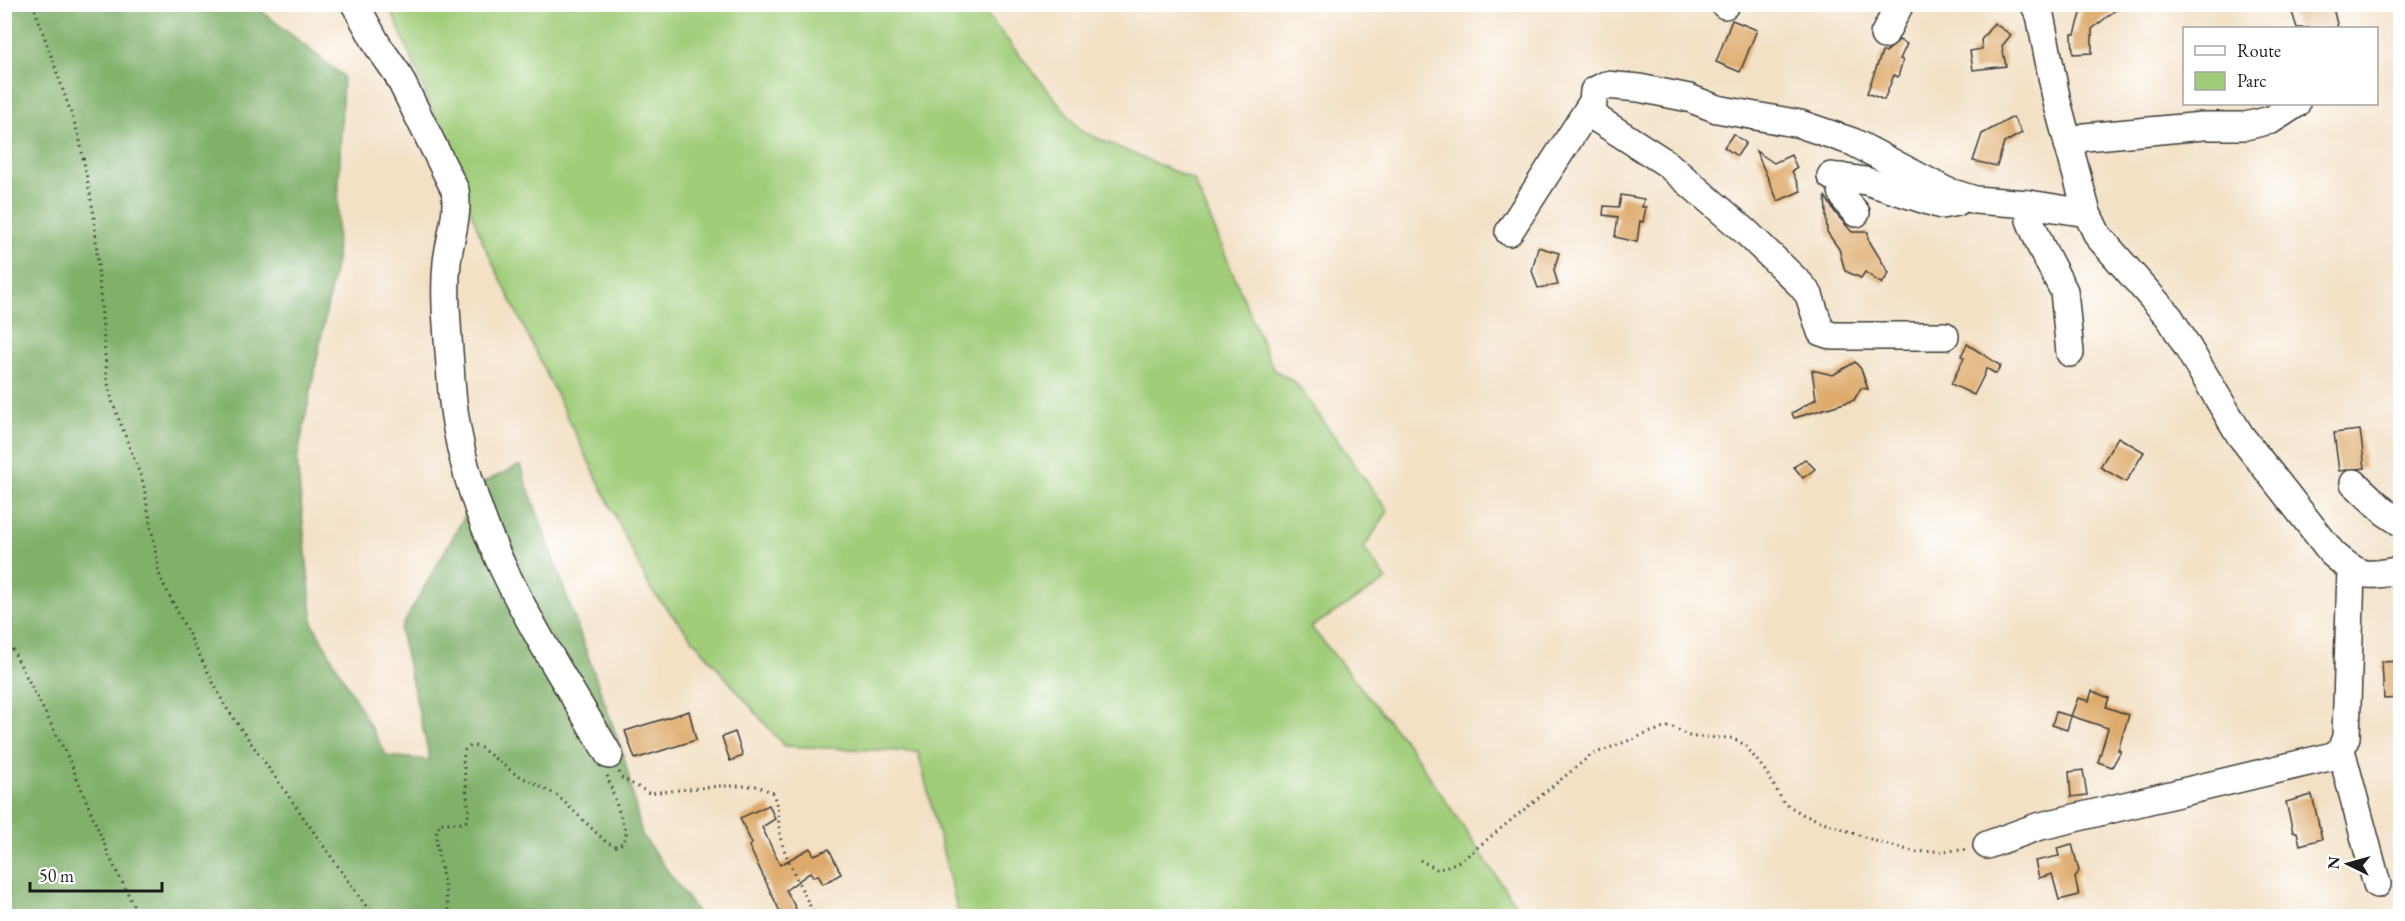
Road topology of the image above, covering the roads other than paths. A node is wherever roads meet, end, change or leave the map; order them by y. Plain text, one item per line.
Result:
1 (356, 4) edge
2 (1900, 4) edge
3 (2034, 4) edge
4 (1884, 35) dead end
5 (1592, 103) junction
6 (2294, 105) edge
7 (2068, 144) junction
8 (1966, 197) junction
9 (2029, 204) junction
10 (1856, 213) dead end
11 (2087, 213) junction
12 (1509, 232) dead end
13 (1945, 336) dead end
14 (2070, 353) dead end
15 (2354, 483) dead end
16 (2400, 522) edge
17 (2351, 570) junction
18 (2400, 570) edge
19 (605, 749) road end
20 (2341, 750) junction
21 (1987, 845) road end
22 (2377, 885) dead end

1 - 19 street
2 - 4 street
3 - 7 street
5 - 8 street
5 - 12 street
5 - 13 street
6 - 7 street
7 - 11 street
8 - 9 street
8 - 10 street
9 - 11 street
9 - 14 street
11 - 17 street
15 - 16 street
17 - 18 street
17 - 20 street
20 - 21 street
20 - 22 street

